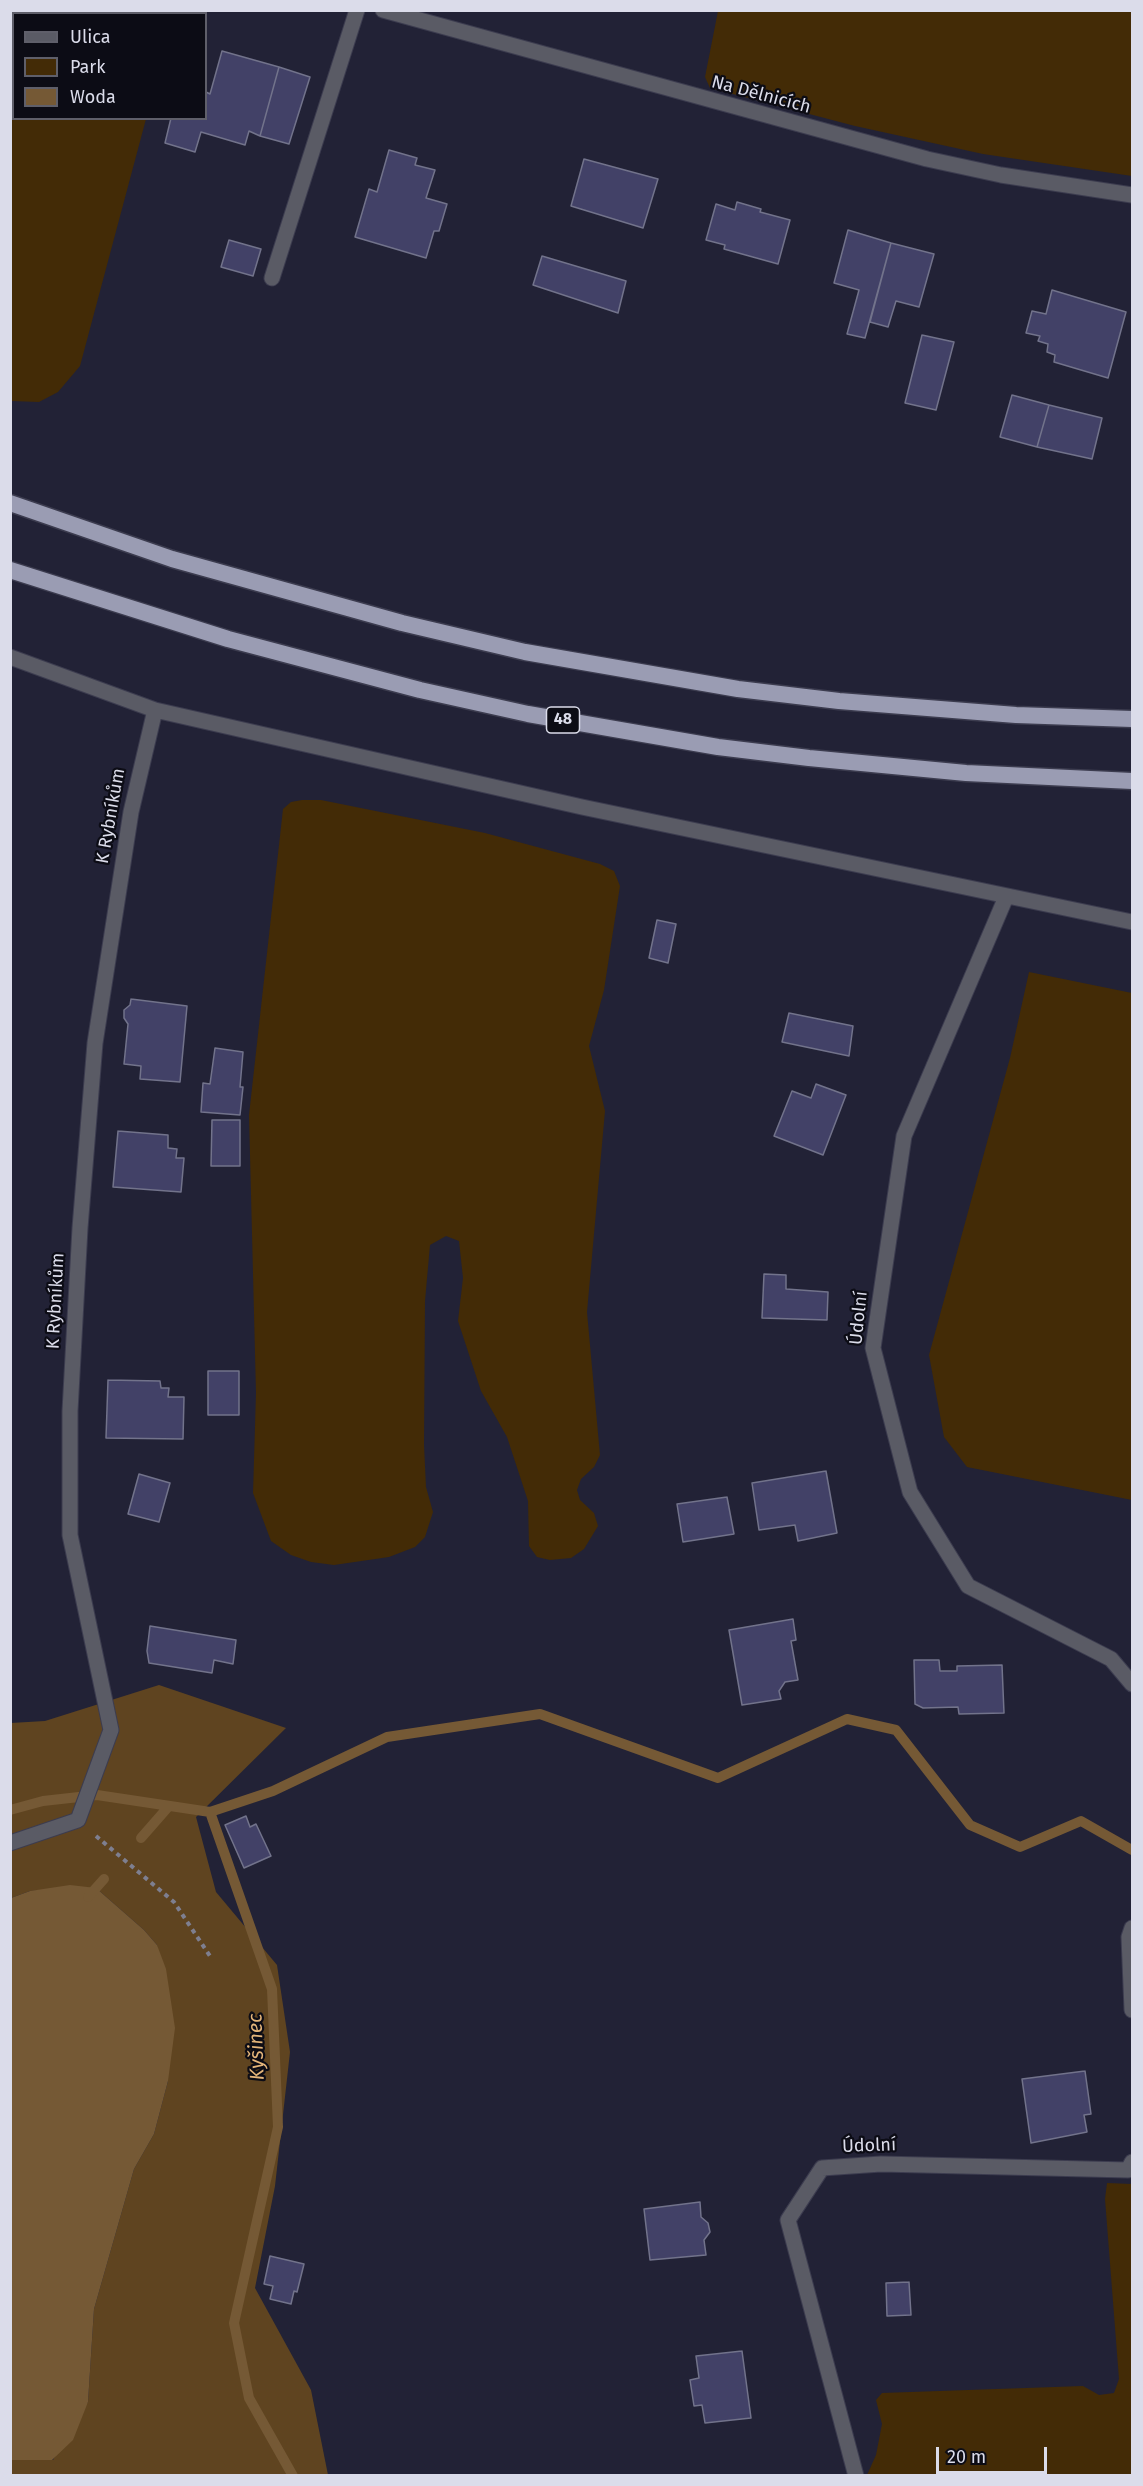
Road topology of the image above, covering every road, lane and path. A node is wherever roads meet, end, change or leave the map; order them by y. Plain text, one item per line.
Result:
1 (357, 10) edge
2 (383, 10) edge
3 (1132, 195) edge
4 (272, 278) dead end
5 (10, 503) edge
6 (10, 570) edge
7 (10, 657) edge
8 (154, 710) junction
9 (1132, 719) edge
10 (1132, 781) edge
11 (1006, 897) junction
12 (1132, 922) edge
13 (1132, 1684) edge
14 (78, 1819) junction
15 (10, 1843) edge
16 (1132, 1928) edge
17 (210, 1956) dead end
18 (1132, 2010) edge
19 (1132, 2162) edge
20 (855, 2475) edge

1 - 4 street
2 - 3 street, Na Dělnicích
5 - 9 highway
6 - 10 highway, 48
7 - 8 street
8 - 11 street
8 - 14 street, K Rybníkům
11 - 12 street
11 - 13 street, Údolní
14 - 15 street
14 - 17 path
16 - 18 street
19 - 20 street, Údolní

